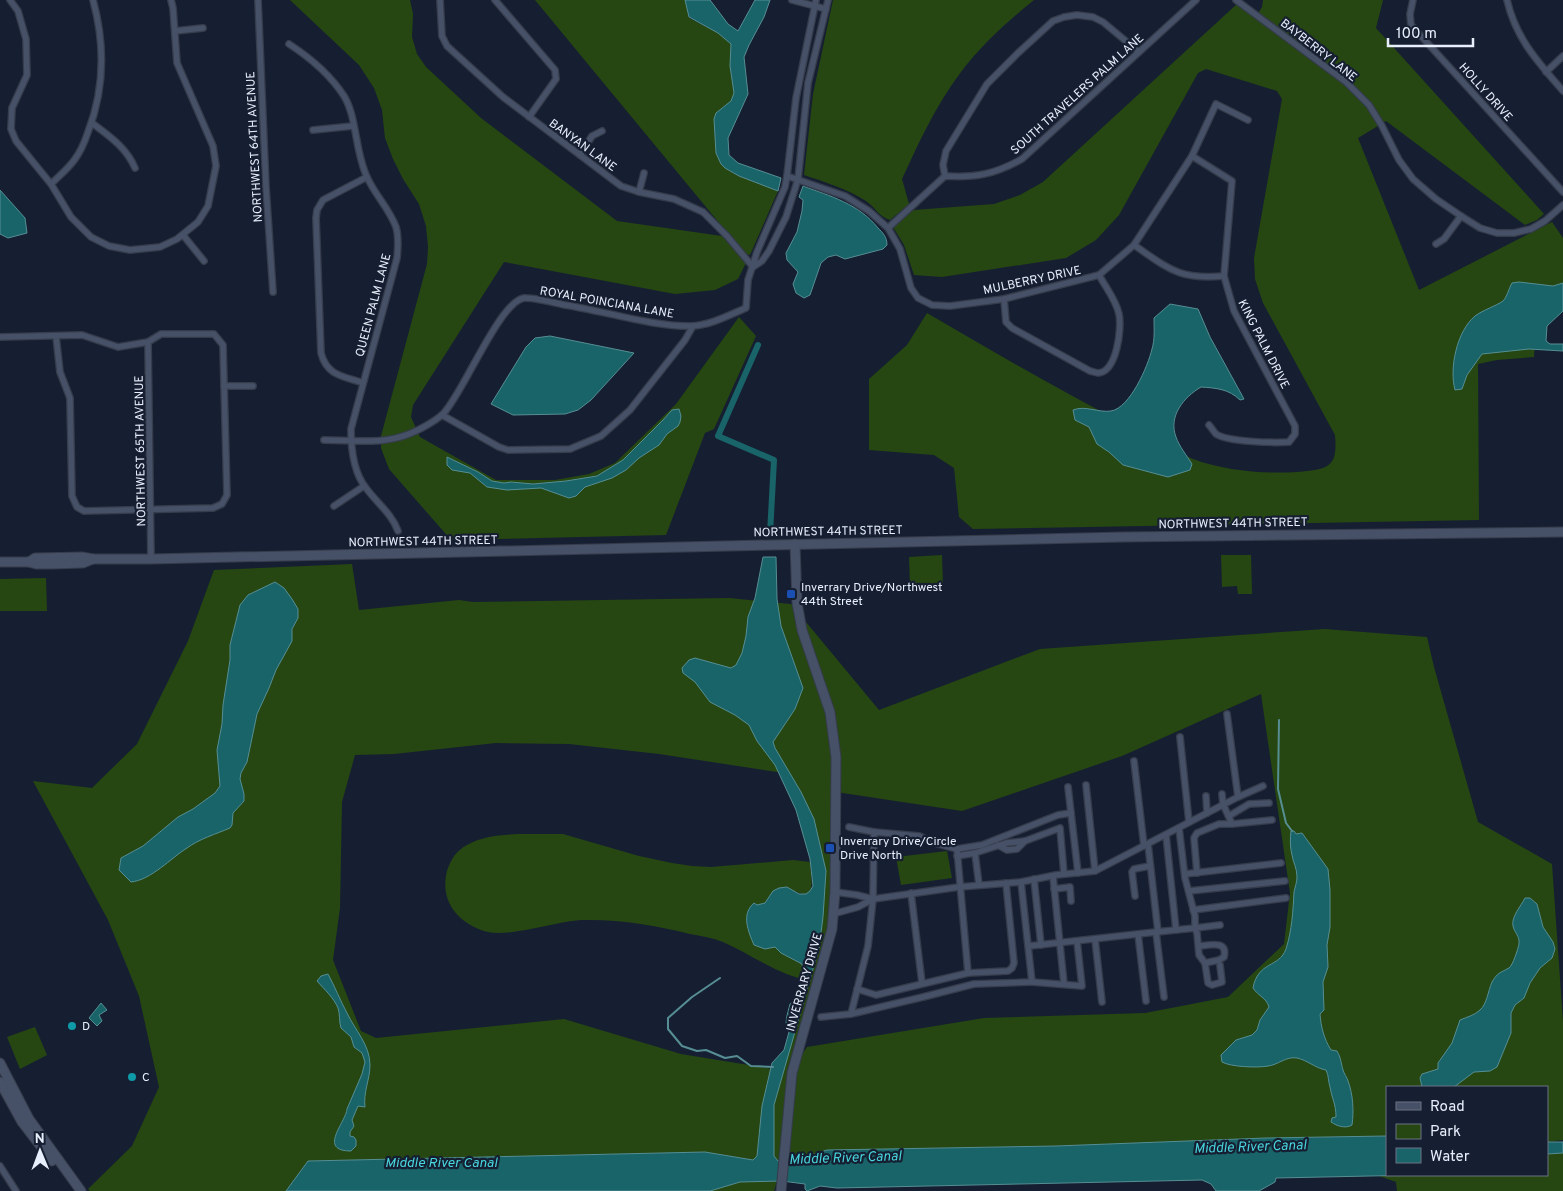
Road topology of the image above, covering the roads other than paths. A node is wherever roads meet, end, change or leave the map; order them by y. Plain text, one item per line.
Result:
1 (10, 0) edge
2 (93, 0) edge
3 (171, 0) edge
4 (258, 0) edge
5 (440, 0) edge
6 (496, 0) edge
7 (792, 0) edge
8 (828, 0) edge
9 (1196, 0) edge
10 (1236, 0) edge
11 (1413, 0) edge
12 (1507, 0) edge
13 (815, 3) edge
14 (826, 9) junction
15 (203, 28) dead end
16 (175, 32) junction
17 (289, 44) dead end
18 (1139, 52) junction
19 (1563, 56) edge
20 (1546, 72) junction
21 (1563, 91) edge
22 (529, 117) junction
23 (1248, 120) dead end
24 (92, 123) junction
25 (353, 126) junction
26 (313, 130) dead end
27 (602, 131) dead end
28 (580, 155) junction
29 (1192, 156) junction
30 (135, 168) dead end
31 (644, 174) dead end
32 (787, 176) junction
33 (945, 176) junction
34 (367, 177) junction
35 (798, 179) junction
36 (51, 184) junction
37 (639, 192) junction
38 (1563, 192) edge
39 (1563, 205) edge
40 (1461, 216) junction
41 (888, 228) junction
42 (183, 235) junction
43 (1436, 244) dead end
44 (1134, 245) junction
45 (204, 261) dead end
46 (753, 267) junction
47 (1099, 275) junction
48 (1224, 276) junction
49 (273, 292) dead end
50 (1004, 299) junction
51 (693, 326) junction
52 (56, 336) junction
53 (0, 337) edge
54 (148, 342) junction
55 (363, 383) junction
56 (224, 386) junction
57 (253, 386) dead end
58 (442, 415) junction
59 (1209, 425) dead end
60 (324, 440) dead end
61 (351, 440) junction
62 (364, 486) junction
63 (334, 506) dead end
64 (151, 510) junction
65 (398, 532) dead end
66 (1563, 532) edge
67 (795, 544) junction
68 (151, 559) junction
69 (0, 562) edge
70 (1227, 714) dead end
71 (1180, 737) dead end
72 (1134, 761) dead end
73 (1086, 786) dead end
74 (1263, 786) dead end
75 (1068, 787) dead end
76 (1222, 794) dead end
77 (1206, 796) dead end
78 (1238, 797) junction
79 (1269, 803) dead end
80 (1223, 804) junction
81 (1071, 813) junction
82 (1207, 813) junction
83 (1058, 816) junction
84 (1229, 816) junction
85 (1272, 820) dead end
86 (1189, 822) junction
87 (1232, 824) junction
88 (849, 827) dead end
89 (1060, 828) junction
90 (1179, 828) junction
91 (874, 832) junction
92 (1166, 834) junction
93 (1146, 845) junction
94 (957, 849) junction
95 (975, 853) junction
96 (957, 856) junction
97 (1281, 863) dead end
98 (1150, 866) junction
99 (1095, 871) junction
100 (1197, 872) junction
101 (1078, 873) junction
102 (1064, 874) junction
103 (1185, 874) junction
104 (1053, 876) junction
105 (1034, 880) junction
106 (1285, 880) dead end
107 (1021, 882) junction
108 (1006, 883) junction
109 (979, 885) junction
110 (960, 887) junction
111 (1054, 889) junction
112 (1189, 891) junction
113 (835, 892) junction
114 (911, 893) junction
115 (858, 895) junction
116 (1135, 896) dead end
117 (1286, 898) dead end
118 (873, 899) junction
119 (1071, 901) dead end
120 (858, 908) junction
121 (1194, 910) junction
122 (833, 914) junction
123 (1220, 925) dead end
124 (1195, 928) junction
125 (1176, 930) junction
126 (1157, 932) junction
127 (1138, 934) junction
128 (1095, 939) junction
129 (1076, 941) junction
130 (1059, 942) junction
131 (1041, 945) junction
132 (1029, 946) junction
133 (1199, 946) junction
134 (1205, 963) junction
135 (1220, 964) dead end
136 (968, 973) junction
137 (1032, 982) junction
138 (922, 984) junction
139 (1064, 984) junction
140 (858, 989) junction
141 (1164, 997) dead end
142 (1146, 1001) dead end
143 (1102, 1002) dead end
144 (851, 1014) junction
145 (821, 1017) dead end
146 (0, 1063) edge
147 (0, 1082) edge
148 (0, 1166) edge
149 (782, 1187) edge
150 (16, 1191) edge
151 (76, 1191) edge
152 (81, 1191) edge

1 - 36 street
2 - 24 street
3 - 16 street
4 - 49 street, NORTHWEST 64TH AVENUE
5 - 22 street, BANYAN LANE
6 - 22 street
7 - 13 street
8 - 14 street
9 - 18 street, SOUTH TRAVELERS PALM LANE
10 - 40 street, BAYBERRY LANE
11 - 38 street, HOLLY DRIVE
12 - 20 street
13 - 14 street
13 - 32 street
14 - 35 street
15 - 16 street
16 - 42 street
17 - 25 street, QUEEN PALM LANE
18 - 33 street, SOUTH TRAVELERS PALM LANE
18 - 33 street
19 - 20 street
20 - 21 street
22 - 28 street, BANYAN LANE
23 - 29 street, MULBERRY DRIVE
24 - 30 street
24 - 36 street
25 - 26 street
25 - 34 street, QUEEN PALM LANE
27 - 28 street
28 - 37 street, BANYAN LANE
29 - 44 street, MULBERRY DRIVE
29 - 48 street, KING PALM DRIVE
31 - 37 street
32 - 35 street, MULBERRY DRIVE
32 - 46 street
33 - 41 street
34 - 55 street, QUEEN PALM LANE
34 - 55 street
35 - 41 street, MULBERRY DRIVE
35 - 46 street
36 - 42 street
37 - 46 street, BANYAN LANE
39 - 40 street, BAYBERRY LANE
40 - 43 street
41 - 50 street, MULBERRY DRIVE
42 - 45 street
44 - 47 street, MULBERRY DRIVE
44 - 48 street
46 - 51 street, ROYAL POINCIANA LANE
47 - 50 street, MULBERRY DRIVE
47 - 50 street
48 - 59 street, KING PALM DRIVE
51 - 58 street
51 - 58 street, ROYAL POINCIANA LANE
52 - 53 street
52 - 54 street
52 - 64 street
54 - 56 street
54 - 64 street, NORTHWEST 65TH AVENUE
55 - 61 street, QUEEN PALM LANE
56 - 57 street
56 - 64 street
58 - 61 street, ROYAL POINCIANA LANE
60 - 61 street, ROYAL POINCIANA LANE
61 - 62 street, QUEEN PALM LANE
62 - 63 street
62 - 65 street, QUEEN PALM LANE
64 - 68 street, NORTHWEST 65TH AVENUE
66 - 67 street, NORTHWEST 44TH STREET
67 - 68 street, NORTHWEST 44TH STREET
67 - 113 street, INVERRARY DRIVE
68 - 69 street, NORTHWEST 44TH STREET
70 - 78 street
71 - 86 street
72 - 93 street
73 - 99 street
74 - 78 street
75 - 81 street
76 - 80 street
77 - 82 street
78 - 80 street
79 - 84 street
80 - 82 street
80 - 84 street
81 - 83 street
81 - 101 street
82 - 86 street
83 - 89 street
83 - 94 street
84 - 87 street
85 - 87 street
86 - 90 street
87 - 100 street
88 - 91 street
89 - 95 street
89 - 102 street
90 - 92 street
90 - 103 street
91 - 94 street
91 - 118 street
92 - 93 street
92 - 125 street
93 - 98 street
93 - 99 street
94 - 96 street
95 - 96 street
95 - 109 street
96 - 110 street
97 - 100 street
98 - 116 street
98 - 126 street
99 - 101 street
100 - 103 street
101 - 102 street
102 - 104 street
103 - 112 street
104 - 105 street
104 - 111 street
105 - 107 street
105 - 131 street
106 - 112 street
107 - 108 street
107 - 132 street
108 - 109 street
108 - 136 street
109 - 110 street
110 - 114 street
110 - 136 street
111 - 119 street
111 - 130 street
112 - 121 street
113 - 115 street
113 - 122 street, INVERRARY DRIVE
114 - 118 street
114 - 138 street
115 - 118 street
115 - 120 street
117 - 121 street
118 - 120 street
118 - 140 street
120 - 122 street
121 - 124 street
122 - 149 street, INVERRARY DRIVE
123 - 124 street
124 - 125 street
124 - 133 street
125 - 126 street
126 - 127 street
126 - 141 street
127 - 128 street
127 - 142 street
128 - 129 street
128 - 143 street
129 - 130 street
129 - 139 street
130 - 131 street
130 - 139 street
131 - 132 street
132 - 137 street
133 - 134 street
133 - 134 street
134 - 135 street
136 - 138 street
137 - 139 street
137 - 144 street
138 - 140 street
140 - 144 street
144 - 145 street
146 - 152 street
147 - 151 street
148 - 150 street

